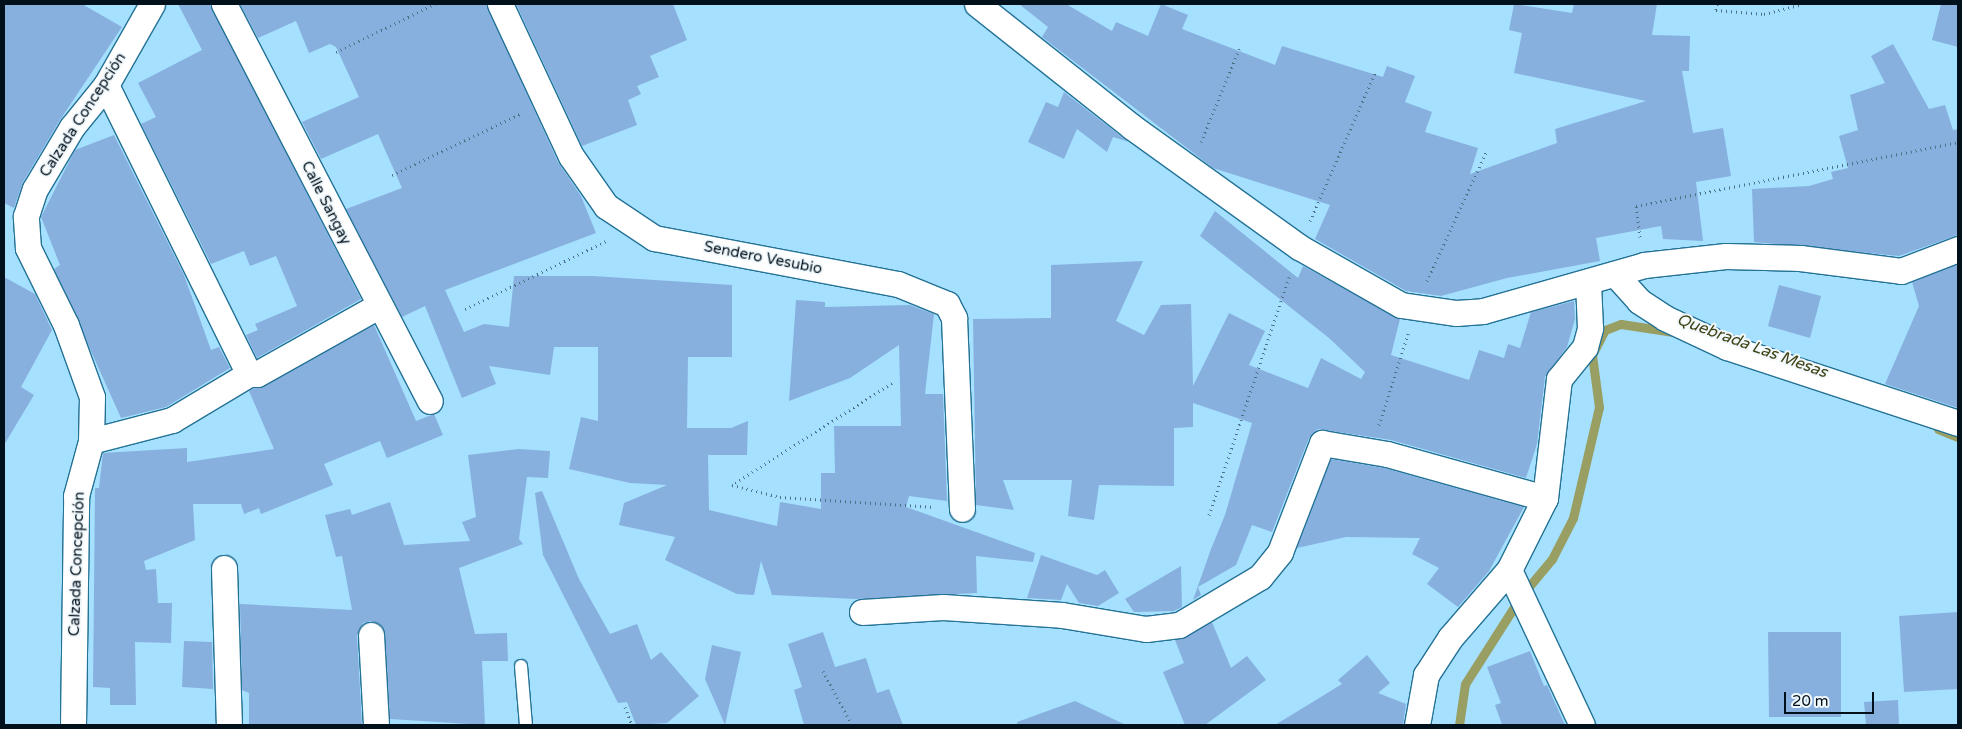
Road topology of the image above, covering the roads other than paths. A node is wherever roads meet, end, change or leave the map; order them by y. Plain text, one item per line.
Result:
1 (152, 4) edge
2 (224, 4) edge
3 (500, 4) edge
4 (977, 4) edge
5 (106, 85) junction
6 (1958, 249) edge
7 (1615, 274) junction
8 (1588, 283) junction
9 (378, 306) junction
10 (250, 374) junction
11 (430, 401) dead end
12 (1958, 423) edge
13 (91, 440) junction
14 (1545, 498) junction
15 (962, 509) road end
16 (224, 568) dead end
17 (1509, 570) junction
18 (862, 612) dead end
19 (371, 636) dead end
20 (521, 666) dead end
21 (73, 725) edge
22 (229, 725) edge
23 (376, 725) edge
24 (526, 725) edge
25 (1417, 725) edge
26 (1582, 725) edge

1 - 5 street, Calzada Concepción
2 - 9 street, Calle Sangay
3 - 15 street, Sendero Vesubio
4 - 8 street
5 - 10 street
5 - 13 street, Calzada Concepción
6 - 7 street
7 - 8 street
7 - 12 street
8 - 14 street
9 - 10 street
9 - 11 street, Calle Sangay
10 - 13 street
13 - 21 street, Calzada Concepción
14 - 17 street
14 - 18 street
16 - 22 street
17 - 25 street
17 - 26 street
19 - 23 street
20 - 24 lane

